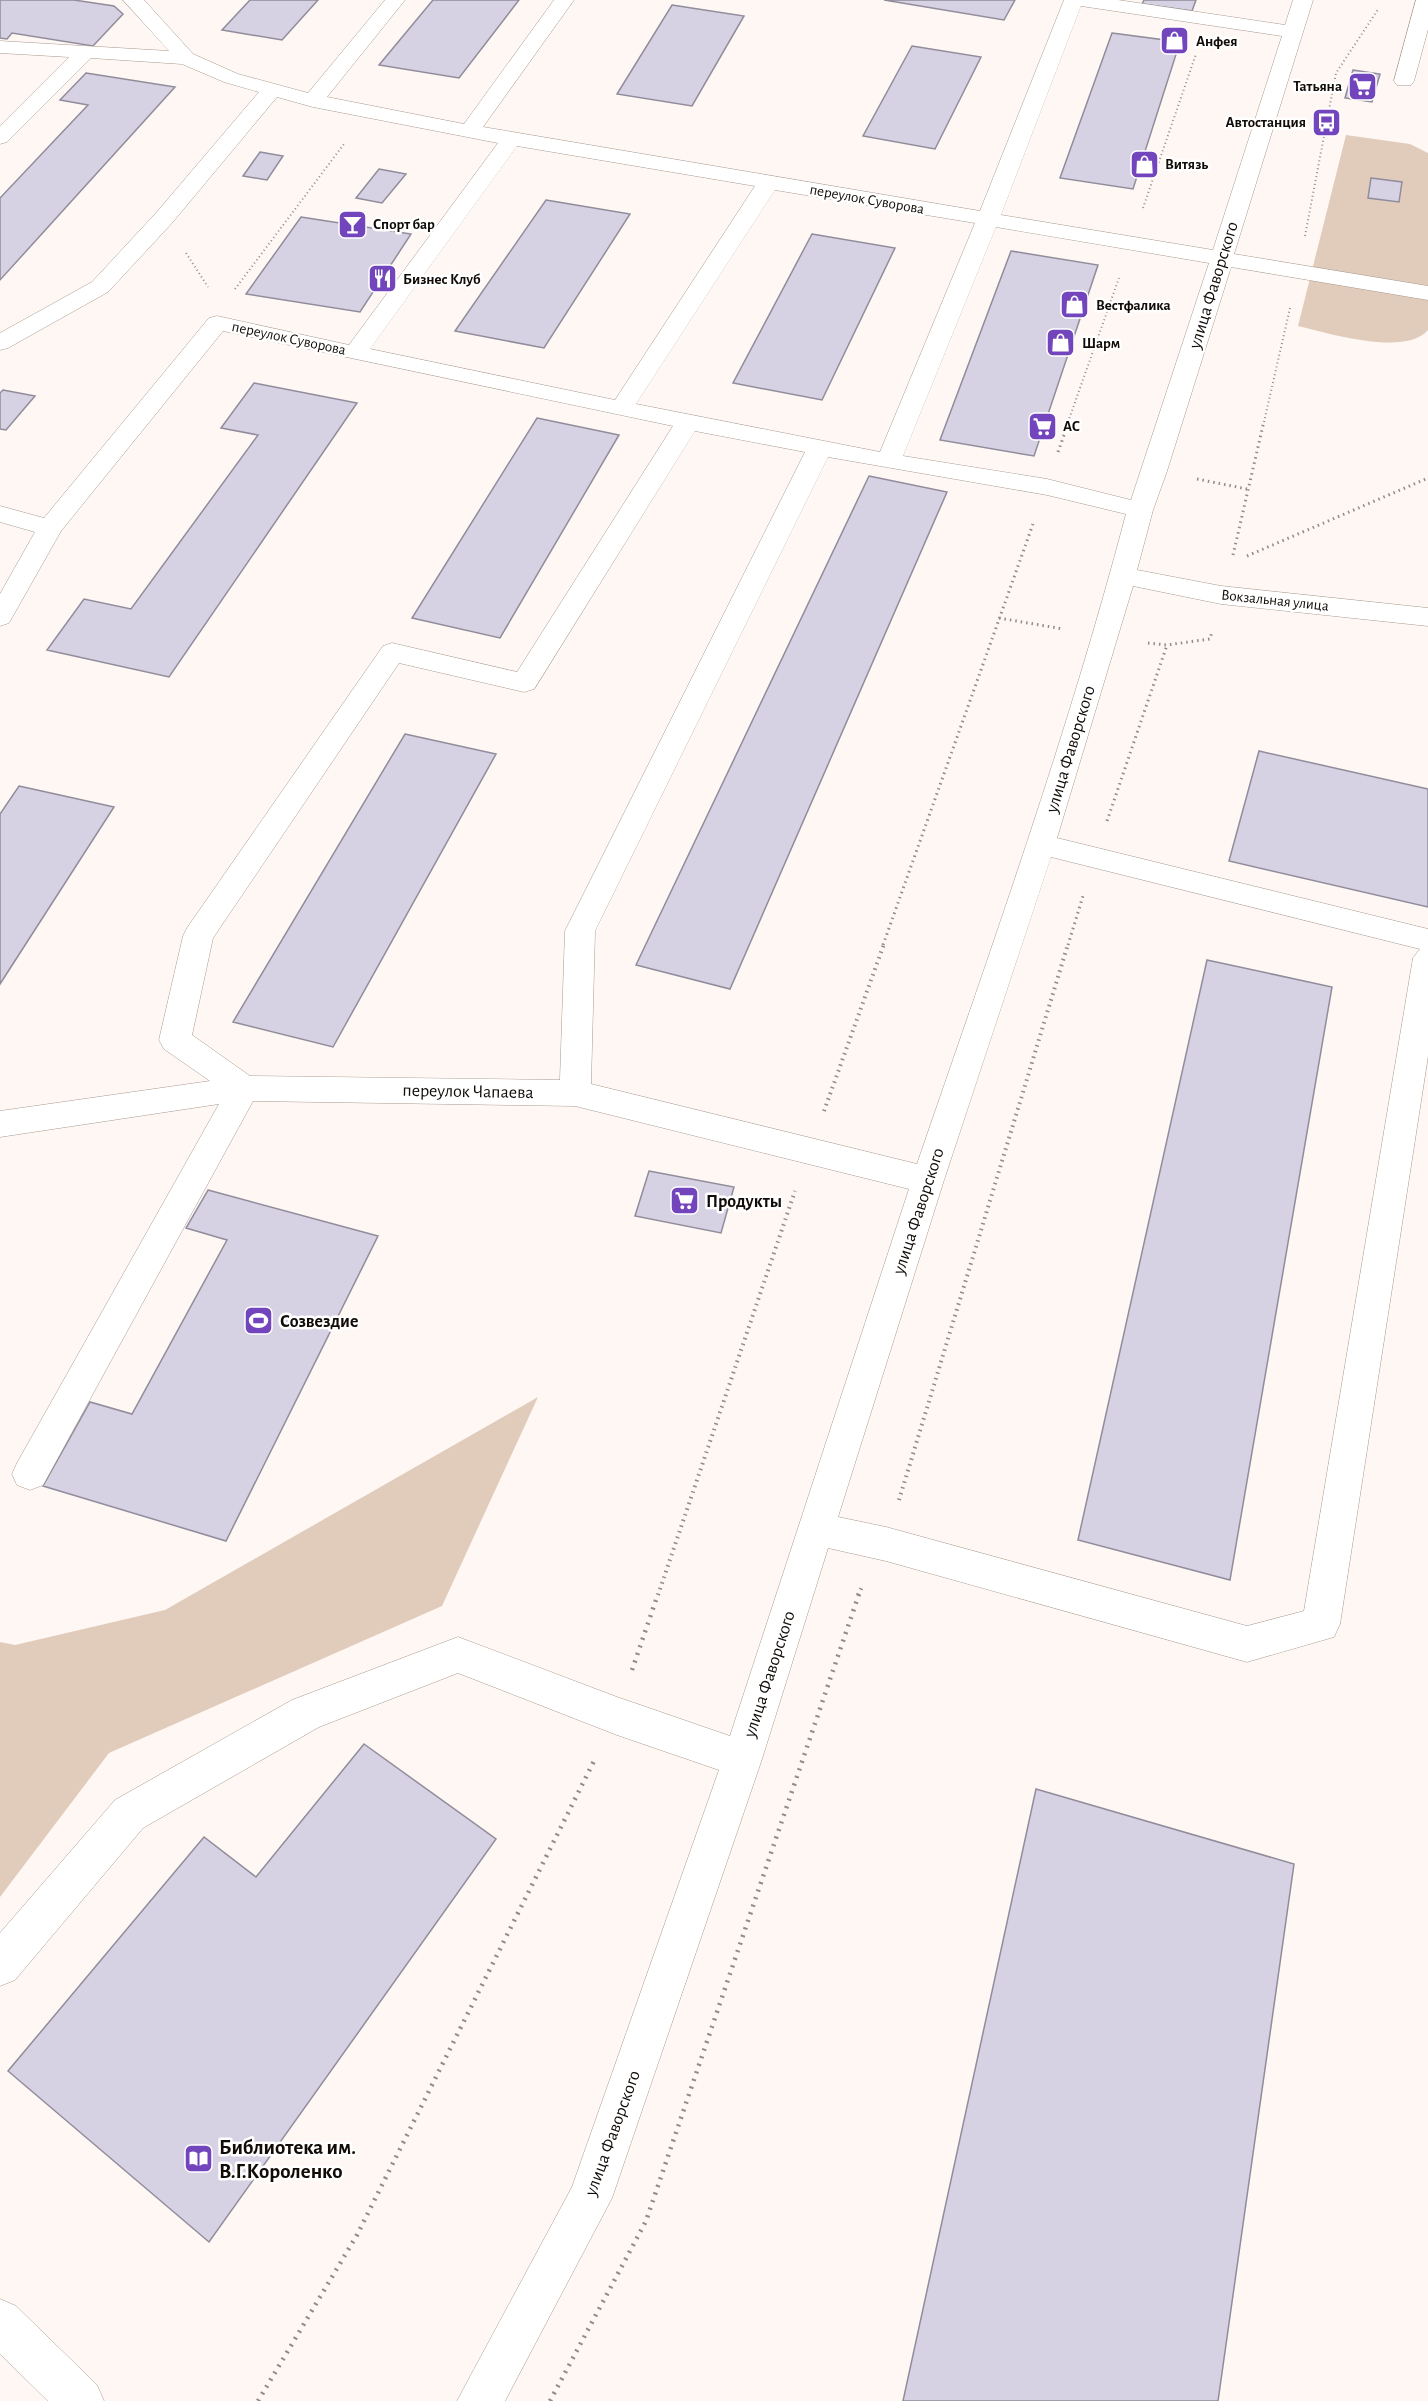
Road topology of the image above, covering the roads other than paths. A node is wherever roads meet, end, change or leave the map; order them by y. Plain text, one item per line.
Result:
1 (133, 0) edge
2 (395, 0) edge
3 (564, 0) edge
4 (1074, 0) edge
5 (1079, 0) edge
6 (1303, 0) edge
7 (1426, 0) edge
8 (1292, 32) junction
9 (0, 47) edge
10 (42, 50) junction
11 (85, 53) junction
12 (186, 58) junction
13 (11, 67) dead end
14 (1404, 81) dead end
15 (271, 91) junction
16 (313, 101) junction
17 (469, 132) junction
18 (0, 138) edge
19 (512, 139) junction
20 (769, 182) junction
21 (988, 219) junction
22 (1222, 257) junction
23 (1428, 293) edge
24 (0, 343) edge
25 (355, 353) junction
26 (621, 408) junction
27 (687, 422) junction
28 (820, 447) junction
29 (889, 460) junction
30 (1140, 510) junction
31 (0, 514) edge
32 (50, 528) junction
33 (1123, 576) junction
34 (0, 617) edge
35 (1428, 617) edge
36 (1041, 844) junction
37 (1428, 940) edge
38 (1428, 958) edge
39 (244, 1088) junction
40 (575, 1093) junction
41 (0, 1124) edge
42 (928, 1180) junction
43 (30, 1474) dead end
44 (816, 1529) junction
45 (742, 1759) junction
46 (0, 1965) edge
47 (0, 2322) edge
48 (81, 2401) edge
49 (480, 2401) edge

1 - 12 street, переулок Суворова
2 - 16 street
3 - 17 street
4 - 21 street
5 - 8 street
6 - 8 street, улица Фаворского
7 - 14 street
8 - 22 street, улица Фаворского
9 - 10 street
10 - 11 street
10 - 13 street
11 - 12 street
11 - 18 street
12 - 15 street, переулок Суворова
15 - 16 street, переулок Суворова
15 - 24 street
16 - 17 street, переулок Суворова
17 - 19 street, переулок Суворова
19 - 20 street, переулок Суворова
19 - 25 street, переулок Суворова
20 - 21 street, переулок Суворова
20 - 26 street
21 - 22 street, переулок Суворова
21 - 29 street
22 - 23 street, переулок Суворова
22 - 30 street, улица Фаворского
25 - 26 street
25 - 32 street, переулок Суворова
26 - 27 street
27 - 28 street
27 - 39 street
28 - 29 street
28 - 40 street
29 - 30 street
30 - 33 street, улица Фаворского
31 - 32 street
32 - 34 street, переулок Суворова
33 - 35 street, Вокзальная улица
33 - 36 street, улица Фаворского
36 - 37 street
36 - 42 street, улица Фаворского
38 - 44 street
39 - 40 street, переулок Чапаева
39 - 41 street, переулок Чапаева
39 - 43 street
40 - 42 street, переулок Чапаева
42 - 44 street, улица Фаворского
44 - 45 street, улица Фаворского
45 - 46 street
45 - 49 street, улица Фаворского
47 - 48 street

